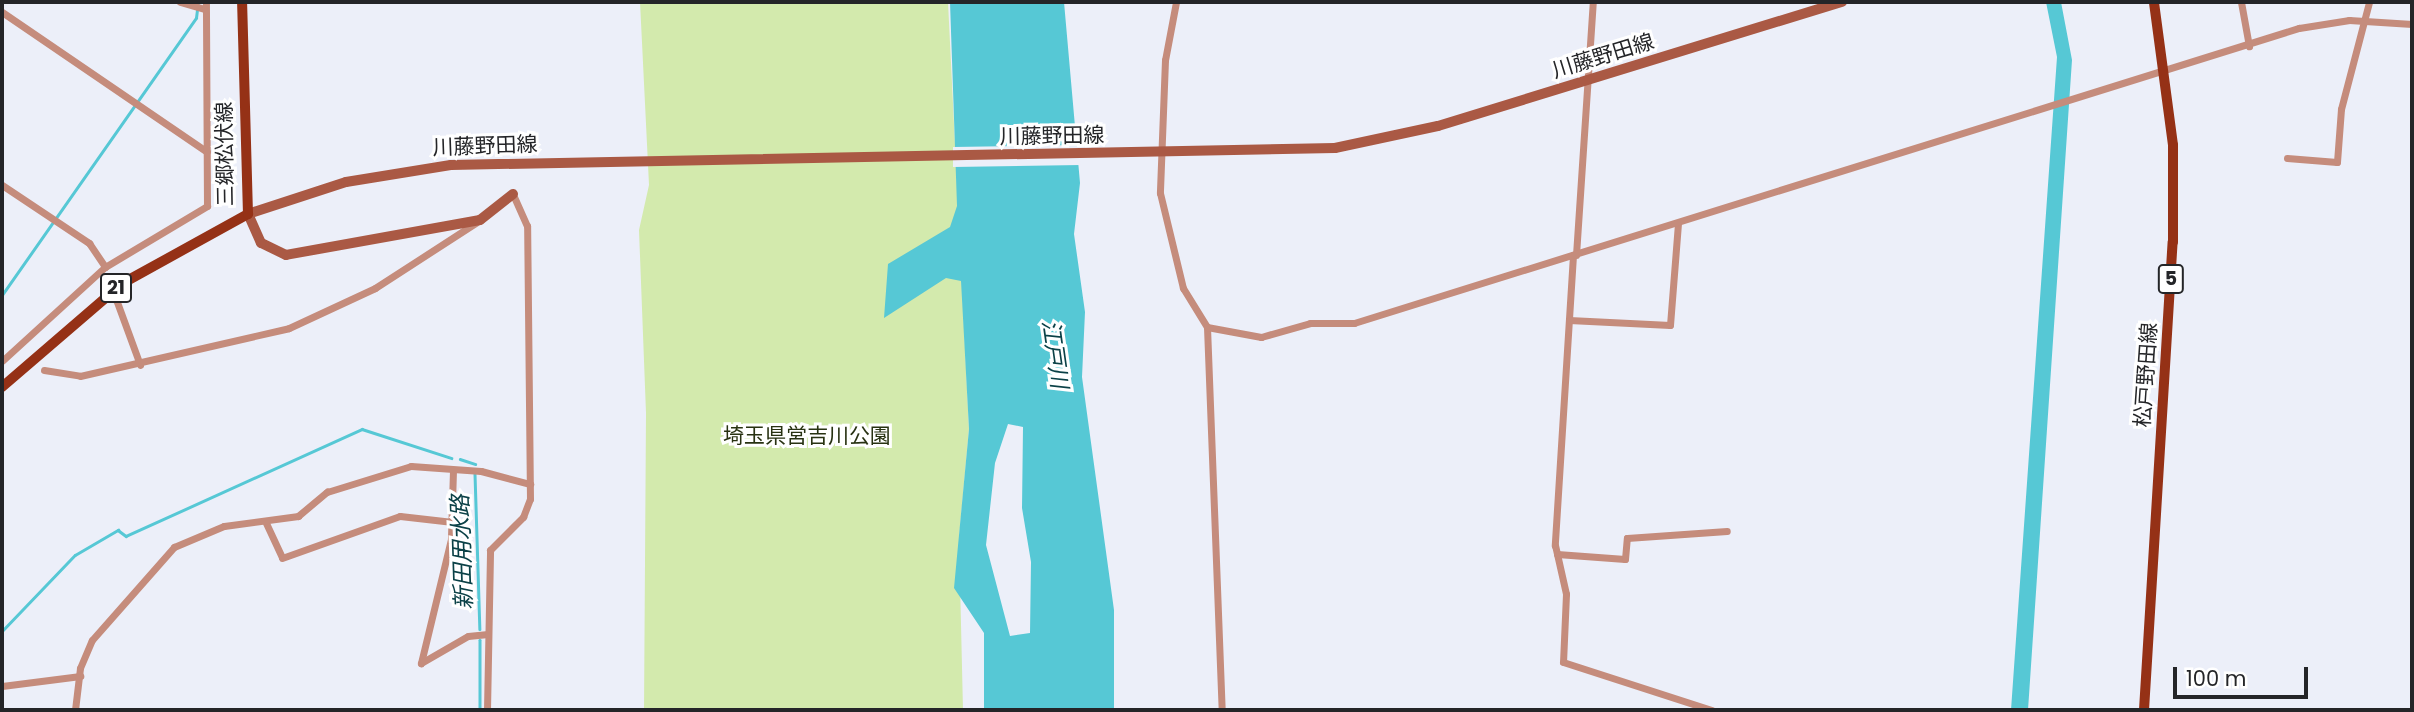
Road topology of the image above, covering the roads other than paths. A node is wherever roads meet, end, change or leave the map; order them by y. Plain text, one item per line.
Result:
1 (180, 2) edge
2 (242, 2) edge
3 (1176, 2) edge
4 (1593, 2) edge
5 (1842, 2) edge
6 (2154, 2) edge
7 (2241, 2) edge
8 (2369, 2) edge
9 (206, 5) edge
10 (2, 12) edge
11 (2365, 20) junction
12 (2412, 24) edge
13 (2249, 46) junction
14 (2166, 72) junction
15 (1588, 81) junction
16 (207, 152) junction
17 (1161, 154) junction
18 (2287, 158) dead end
19 (2, 185) edge
20 (513, 194) joint
21 (248, 214) junction
22 (480, 220) junction
23 (1678, 223) junction
24 (1574, 255) junction
25 (103, 268) junction
26 (106, 280) tunnel mouth
27 (117, 302) tunnel mouth
28 (1569, 320) junction
29 (1207, 327) junction
30 (2, 361) edge
31 (140, 365) junction
32 (44, 370) dead end
33 (2, 387) edge
34 (453, 470) junction
35 (530, 484) junction
36 (453, 522) junction
37 (266, 523) junction
38 (1727, 531) dead end
39 (1557, 554) junction
40 (488, 634) junction
41 (79, 676) junction
42 (2, 687) edge
43 (75, 710) edge
44 (487, 710) edge
45 (1222, 710) edge
46 (1712, 710) edge
47 (2144, 710) edge

1 - 9 street
2 - 21 main road, 三郷松伏線
3 - 17 street
4 - 15 street
5 - 15 main road, 川藤野田線
6 - 14 main road, 松戸野田線 / 5
7 - 13 street
8 - 11 street
9 - 16 street
10 - 16 street
11 - 12 street
11 - 13 street
11 - 18 street
13 - 14 street
14 - 23 street
14 - 47 main road, 松戸野田線 / 5
15 - 17 main road, 川藤野田線
15 - 24 street
16 - 25 street
17 - 21 main road, 川藤野田線
17 - 29 street
19 - 25 street
20 - 22 main road
20 - 35 street
21 - 22 main road
21 - 33 main road, 三郷松伏線 / 21
22 - 31 street
23 - 24 street
23 - 28 street
24 - 28 street
24 - 29 street
25 - 26 street
25 - 30 street
27 - 31 street
28 - 39 street
29 - 45 street
31 - 32 street
34 - 35 street
34 - 36 street
34 - 37 street
35 - 40 street
36 - 37 street
36 - 40 street
37 - 41 street
38 - 39 street
39 - 46 street
40 - 44 street
41 - 42 street
41 - 43 street

